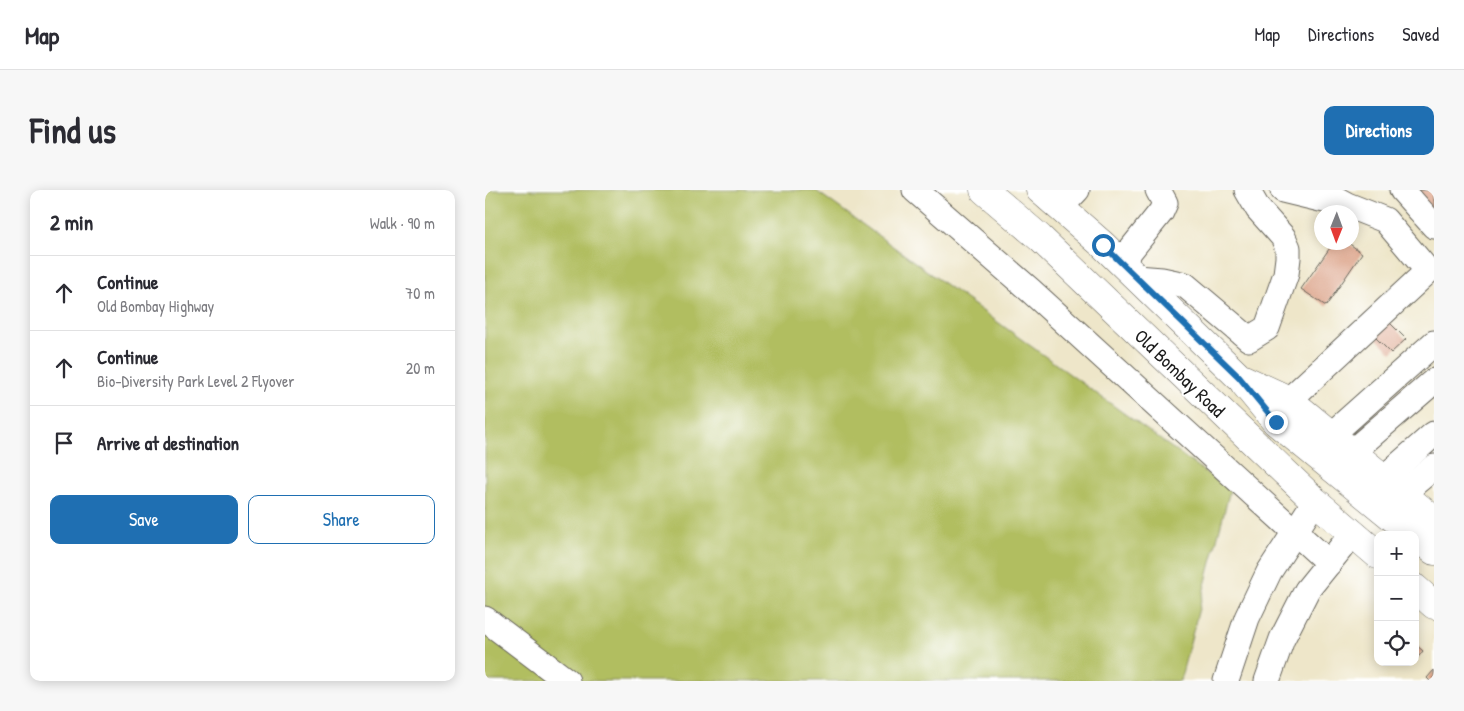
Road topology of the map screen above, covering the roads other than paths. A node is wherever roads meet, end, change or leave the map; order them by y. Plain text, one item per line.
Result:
1 (915, 190) edge
2 (984, 190) edge
3 (1040, 190) edge
4 (1158, 190) edge
5 (1247, 190) edge
6 (1283, 190) edge
7 (1320, 190) edge
8 (1402, 190) edge
9 (1069, 199) edge
10 (1347, 205) joint
11 (1359, 210) edge
12 (1434, 226) edge
13 (1426, 265) edge
14 (1129, 270) junction
15 (1434, 343) edge
16 (1434, 381) edge
17 (1281, 406) junction
18 (1331, 434) junction
19 (1434, 434) edge
20 (1352, 452) junction
21 (1434, 467) edge
22 (1393, 486) junction
23 (1315, 501) junction
24 (1434, 520) edge
25 (1411, 531) edge
26 (1295, 532) junction
27 (1353, 533) junction
28 (1419, 538) edge
29 (1374, 551) edge
30 (1434, 551) edge
31 (1329, 563) junction
32 (1419, 592) edge
33 (1434, 605) edge
34 (1247, 618) junction
35 (485, 619) edge
36 (1282, 639) junction
37 (567, 681) edge
38 (1226, 681) edge
39 (1267, 681) edge

1 - 26 street
2 - 23 main road, Old Bombay Road
3 - 9 main road
4 - 14 street
5 - 14 street
6 - 10 street
7 - 10 street
8 - 12 street
9 - 14 main road
11 - 13 street
13 - 17 street
14 - 17 main road
15 - 18 street
16 - 20 street
17 - 18 main road
17 - 25 main road
18 - 20 main road
19 - 22 street
20 - 22 main road
21 - 22 street
22 - 24 main road
23 - 26 street
23 - 27 main road, Old Bombay Road
26 - 31 street
26 - 34 street
27 - 29 main road, Old Bombay Road
27 - 31 street
28 - 30 main road
31 - 36 street
32 - 33 main road
34 - 36 street
34 - 38 street
35 - 37 street
36 - 39 street

